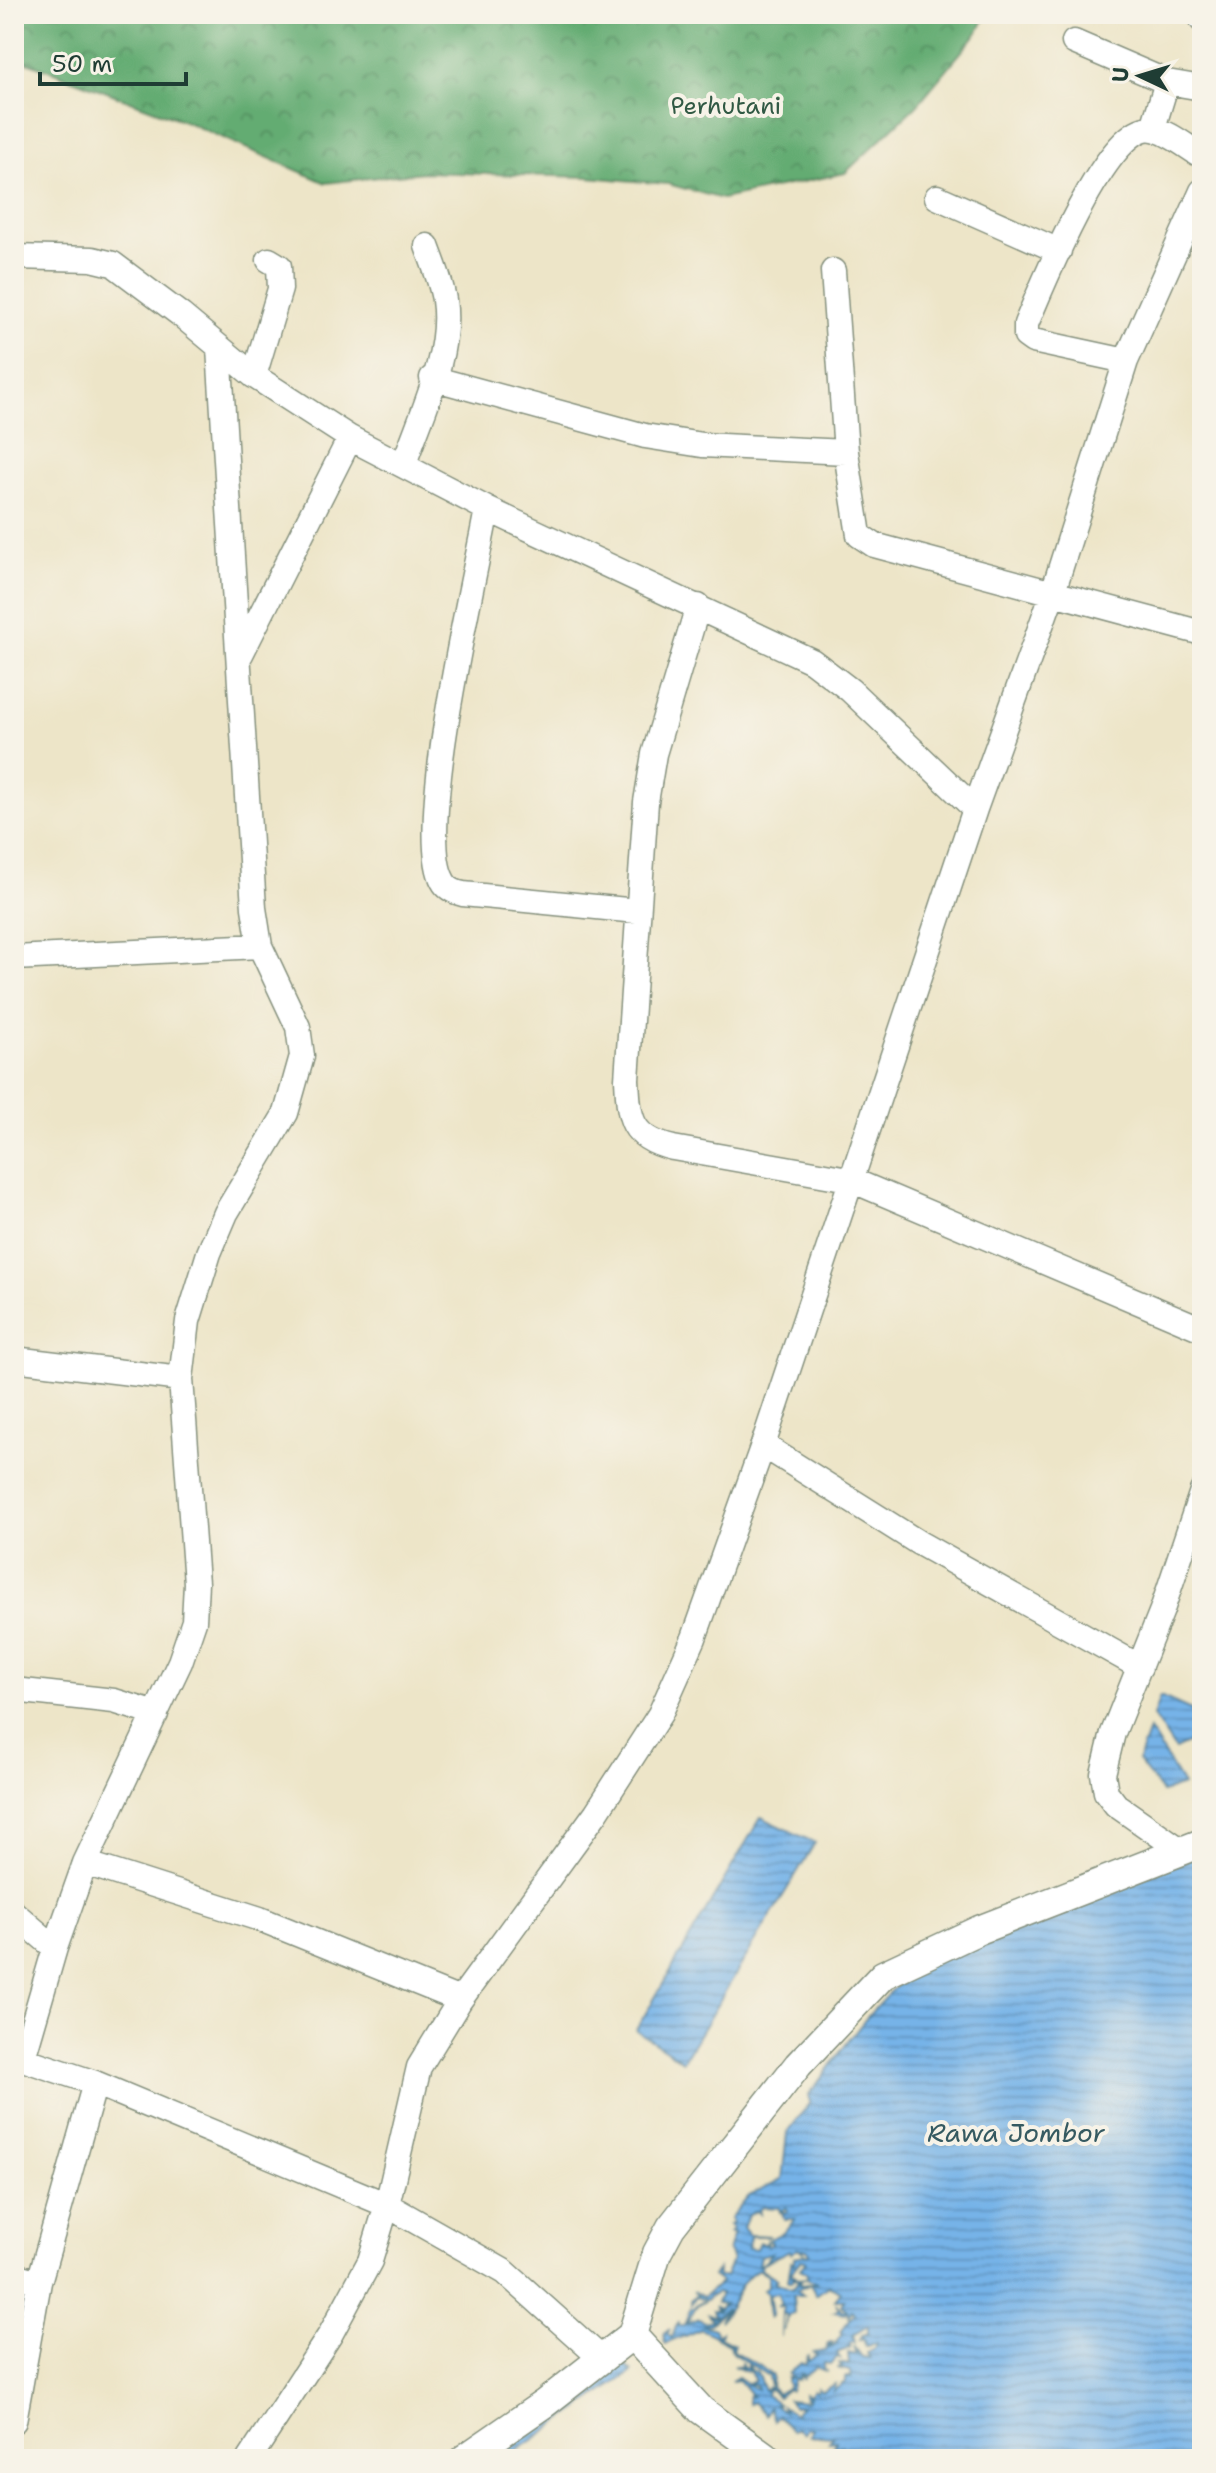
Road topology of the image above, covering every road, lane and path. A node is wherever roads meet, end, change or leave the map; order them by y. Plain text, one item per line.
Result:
1 (1074, 42) dead end
2 (1167, 82) junction
3 (1202, 88) edge
4 (1153, 128) junction
5 (1202, 156) edge
6 (1202, 191) edge
7 (937, 197) dead end
8 (427, 246) dead end
9 (1059, 251) junction
10 (14, 257) edge
11 (269, 260) dead end
12 (833, 271) dead end
13 (219, 348) junction
14 (1126, 361) junction
15 (254, 376) junction
16 (432, 378) junction
17 (350, 438) junction
18 (846, 452) junction
19 (404, 464) junction
20 (487, 509) junction
21 (1052, 595) junction
22 (698, 606) junction
23 (1202, 633) edge
24 (239, 659) junction
25 (975, 809) junction
26 (637, 911) junction
27 (260, 946) junction
28 (14, 958) edge
29 (849, 1179) junction
30 (1202, 1329) edge
31 (14, 1359) edge
32 (181, 1379) junction
33 (763, 1445) junction
34 (1202, 1491) edge
35 (1140, 1667) junction
36 (14, 1690) edge
37 (156, 1714) junction
38 (1192, 1847) edge
39 (85, 1863) junction
40 (14, 1913) edge
41 (55, 1948) junction
42 (460, 2000) junction
43 (18, 2057) edge
44 (95, 2083) junction
45 (387, 2205) junction
46 (14, 2275) edge
47 (39, 2282) junction
48 (632, 2335) junction
49 (602, 2359) junction
50 (14, 2421) edge
51 (249, 2459) edge
52 (464, 2459) edge
53 (769, 2459) edge

1 - 2 street
2 - 3 street
2 - 4 street
4 - 5 street
4 - 9 street
6 - 14 street
7 - 9 street
8 - 16 street
9 - 14 street
10 - 13 street
11 - 15 street
12 - 18 street
13 - 15 street
13 - 24 street
14 - 21 street
15 - 17 street
16 - 18 street
16 - 19 street
17 - 19 street
17 - 24 street
18 - 21 street
19 - 20 street
20 - 22 street
20 - 26 street
21 - 23 street
21 - 25 street
22 - 25 street
22 - 26 street
24 - 27 street
25 - 29 street
26 - 29 street
27 - 28 street
27 - 32 street
29 - 30 street
29 - 33 street
31 - 32 street
32 - 37 street
33 - 35 street
33 - 42 street
34 - 35 street
35 - 38 street
36 - 37 street
37 - 39 street
38 - 48 street
39 - 41 street
39 - 42 street
40 - 41 street
41 - 43 street
42 - 45 street
43 - 44 street
44 - 45 street
44 - 47 street
45 - 49 street
45 - 51 street
46 - 47 street
47 - 50 street
48 - 49 street
48 - 53 street
49 - 52 street

